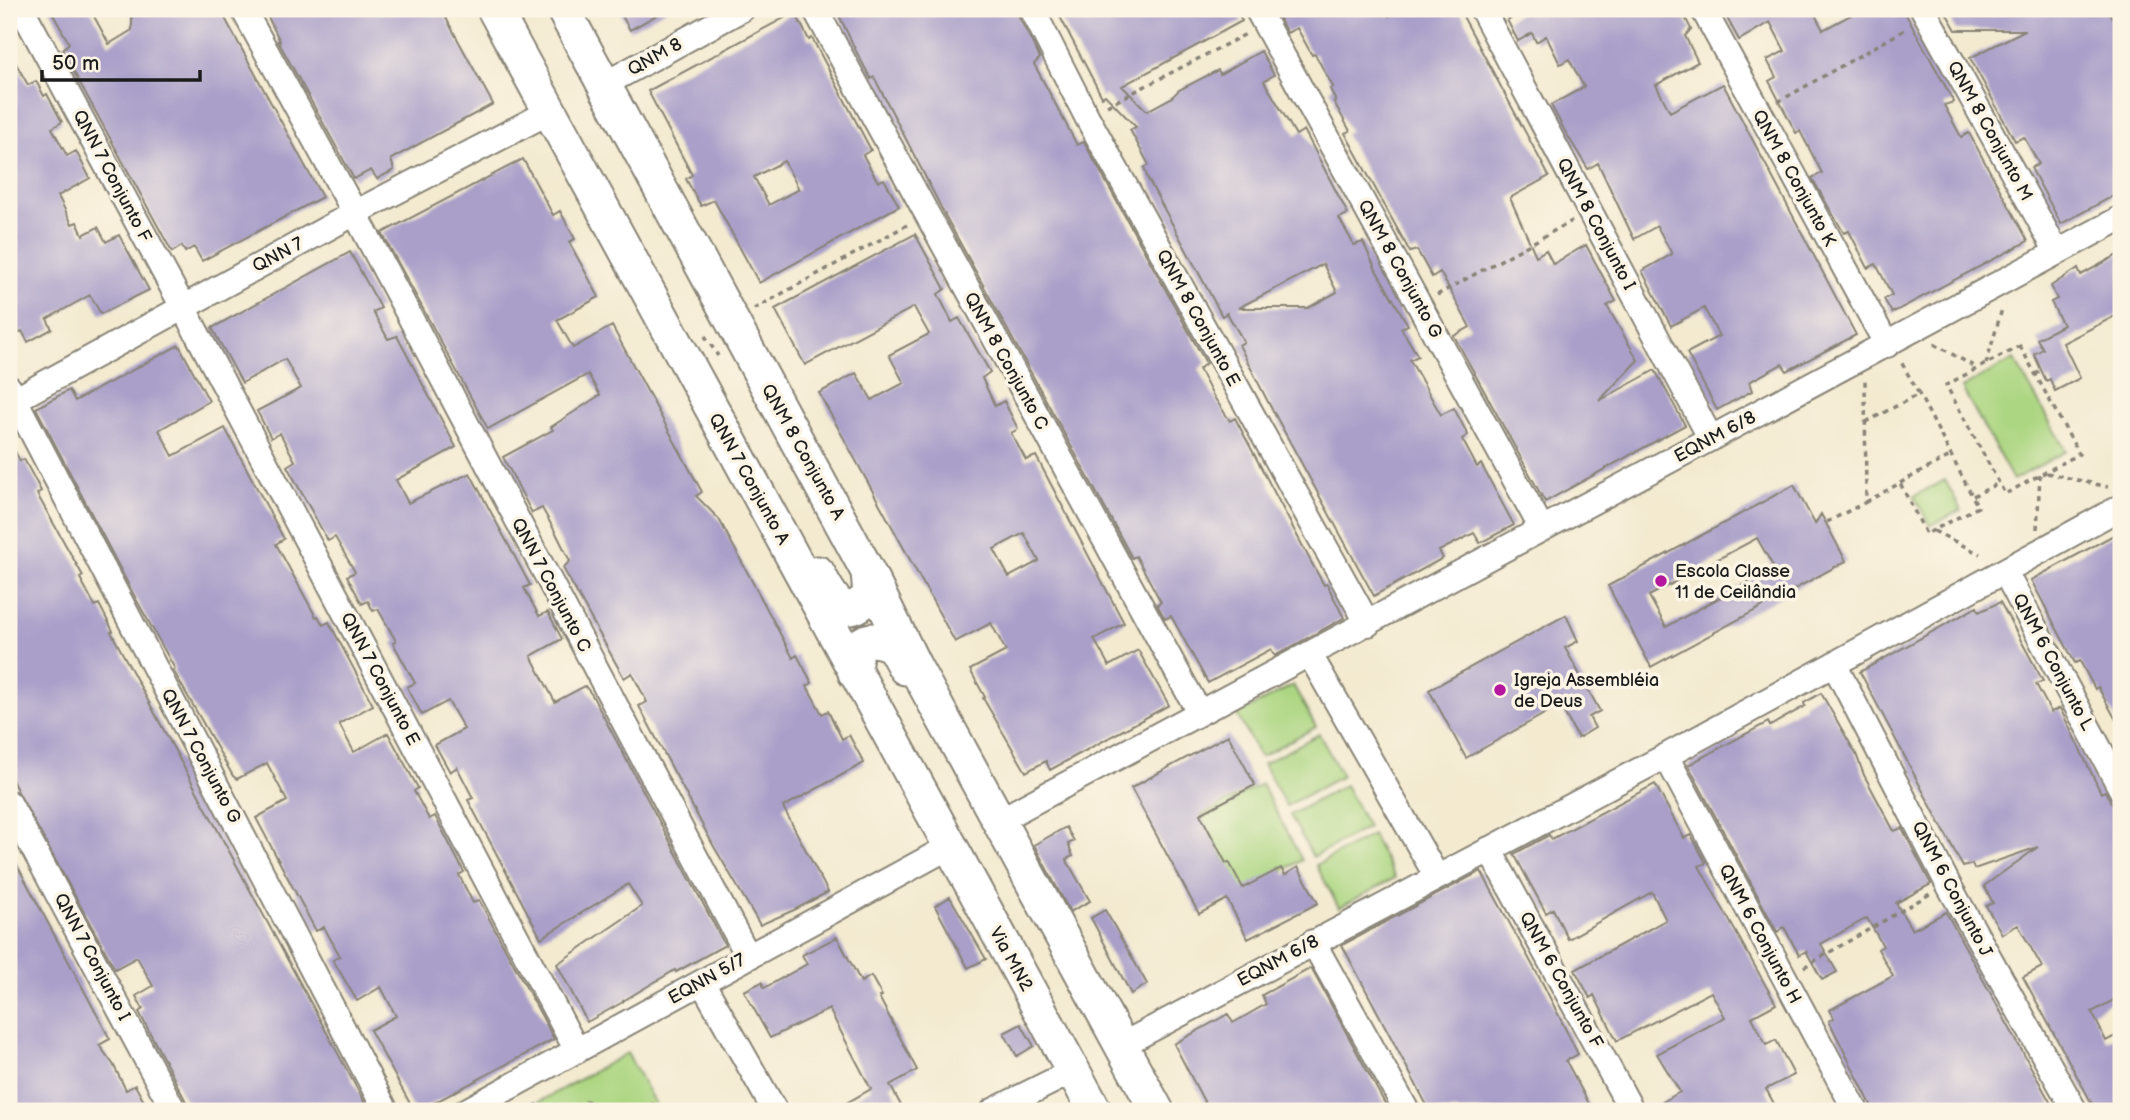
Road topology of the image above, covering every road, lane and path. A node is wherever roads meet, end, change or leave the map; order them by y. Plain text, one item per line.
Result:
1 (22, 9) edge
2 (243, 9) edge
3 (494, 9) edge
4 (563, 9) edge
5 (743, 9) edge
6 (814, 9) edge
7 (1032, 9) edge
8 (1482, 9) edge
9 (1703, 9) edge
10 (1926, 13) edge
11 (1261, 16) edge
12 (605, 84) junction
13 (549, 112) junction
14 (1758, 113) junction
15 (1087, 117) junction
16 (1590, 212) junction
17 (355, 213) junction
18 (926, 215) junction
19 (2121, 218) edge
20 (2057, 252) junction
21 (2008, 279) junction
22 (1420, 304) junction
23 (183, 307) junction
24 (731, 322) junction
25 (1889, 344) junction
26 (1986, 364) junction
27 (1977, 369) junction
28 (690, 370) junction
29 (2043, 371) dead end
30 (2035, 374) junction
31 (1919, 394) junction
32 (11, 397) edge
33 (1866, 422) junction
34 (1712, 439) junction
35 (1951, 455) junction
36 (2043, 474) junction
37 (1999, 482) junction
38 (1900, 483) junction
39 (1973, 496) junction
40 (2117, 498) edge
41 (1866, 502) junction
42 (1828, 522) dead end
43 (1542, 529) junction
44 (1934, 531) junction
45 (1980, 554) dead end
46 (2036, 554) junction
47 (868, 572) junction
48 (2005, 572) junction
49 (1368, 624) junction
50 (1310, 655) junction
51 (1834, 664) junction
52 (855, 673) junction
53 (1199, 712) junction
54 (1666, 756) junction
55 (2121, 789) edge
56 (9, 803) edge
57 (1004, 828) junction
58 (949, 847) junction
59 (1489, 849) junction
60 (1437, 877) junction
61 (1948, 884) junction
62 (1313, 942) junction
63 (748, 956) junction
64 (1784, 979) junction
65 (702, 982) junction
66 (1120, 1046) junction
67 (577, 1051) junction
68 (1067, 1060) junction
69 (535, 1104) dead end
70 (656, 1108) edge
71 (997, 1109) edge
72 (174, 1111) edge
73 (386, 1111) edge
74 (466, 1111) edge
75 (540, 1111) edge
76 (583, 1111) edge
77 (612, 1111) edge
78 (631, 1111) edge
79 (775, 1111) edge
80 (1095, 1111) edge
81 (1110, 1111) edge
82 (1157, 1111) edge
83 (1407, 1111) edge
84 (1632, 1111) edge
85 (1856, 1111) edge
86 (2075, 1111) edge

1 - 23 street, QNN 7 Conjunto F
2 - 17 street, QNN 7 Conjunto C
3 - 13 main road, QNN 7 Conjunto A
4 - 12 main road, QNM 8 Conjunto A
5 - 12 street, QNM 8
6 - 18 street, QNM 8 Conjunto C
7 - 15 street, QNM 8 Conjunto E
8 - 16 street, QNM 8 Conjunto I
9 - 14 street, QNM 8 Conjunto K
10 - 14 path
10 - 20 street, QNM 8 Conjunto M
11 - 15 path
11 - 22 street, QNM 8 Conjunto G
12 - 24 main road, QNM 8 Conjunto A
13 - 17 street, QNN 7
13 - 28 main road, QNN 7 Conjunto A
14 - 25 street, QNM 8 Conjunto K
15 - 49 street, QNM 8 Conjunto E
16 - 22 path
16 - 34 street, QNM 8 Conjunto I
17 - 23 street, QNN 7
17 - 63 street, QNN 7 Conjunto C
18 - 24 path
18 - 53 street, QNM 8 Conjunto C
19 - 20 street, EQNM 6/8
20 - 21 street, EQNM 6/8
21 - 25 street, EQNM 6/8
21 - 26 path
22 - 43 street, QNM 8 Conjunto G
23 - 32 street, QNN 7
23 - 67 street, QNN 7 Conjunto E
24 - 47 main road, QNM 8 Conjunto A
25 - 27 path
25 - 31 path
25 - 33 path
25 - 34 street, EQNM 6/8
26 - 27 path
26 - 30 path
27 - 37 path
28 - 47 main road
28 - 52 main road, QNN 7 Conjunto A
29 - 30 path
30 - 36 path
31 - 33 path
31 - 35 path
32 - 73 street, QNN 7 Conjunto G
33 - 41 path
34 - 43 street, EQNM 6/8
35 - 38 path
35 - 39 path
36 - 37 path
36 - 40 path
36 - 46 path
37 - 39 path
38 - 41 path
38 - 44 path
39 - 44 path
40 - 46 street, EQNM 6/8
41 - 42 path
43 - 49 street, EQNM 6/8
44 - 45 path
46 - 48 street, EQNM 6/8
47 - 57 main road, QNM 8 Conjunto A
48 - 51 street, EQNM 6/8
48 - 55 street, QNM 6 Conjunto L
49 - 50 street, EQNM 6/8
50 - 53 street, EQNM 6/8
50 - 60 street
51 - 54 street, EQNM 6/8
51 - 61 street, QNM 6 Conjunto J
52 - 57 main road
52 - 58 main road, QNN 7 Conjunto A
53 - 57 street, EQNM 6/8
54 - 59 street, EQNM 6/8
54 - 64 street, QNM 6 Conjunto H
56 - 72 street, QNN 7 Conjunto I
57 - 66 main road
58 - 63 street, EQNN 5/7
58 - 68 main road, Via MN2
59 - 60 street, EQNM 6/8
59 - 84 street, QNM 6 Conjunto F
60 - 62 street, EQNM 6/8
61 - 64 path
61 - 86 street, QNM 6 Conjunto J
62 - 66 street, EQNM 6/8
62 - 83 street
63 - 65 street, EQNN 5/7
64 - 85 street, QNM 6 Conjunto H
65 - 67 street, EQNN 5/7
65 - 79 street
66 - 82 main road
67 - 74 street, EQNN 5/7
68 - 71 street
68 - 80 main road
68 - 81 main road
69 - 75 path
70 - 78 path
76 - 77 path

